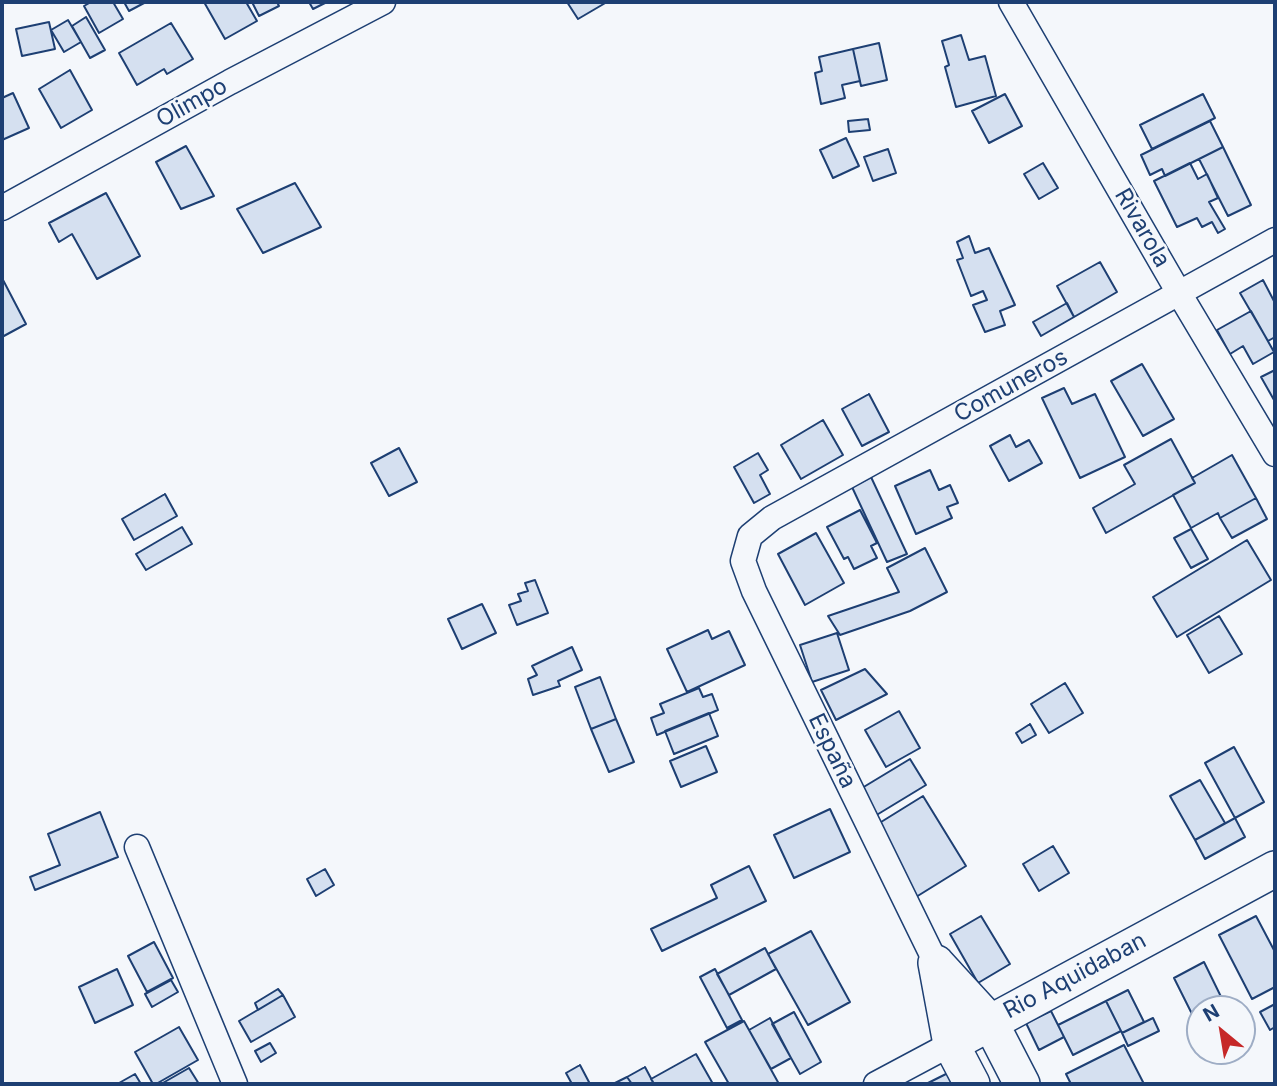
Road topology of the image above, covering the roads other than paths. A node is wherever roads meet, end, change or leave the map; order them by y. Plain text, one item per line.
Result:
1 (383, 2) edge
2 (1011, 2) edge
3 (2, 208) edge
4 (1275, 240) edge
5 (1179, 293) junction
6 (1275, 454) edge
7 (750, 536) joint
8 (137, 847) dead end
9 (1275, 869) edge
10 (936, 963) junction
11 (990, 1022) junction
12 (951, 1044) junction
13 (235, 1084) edge
14 (876, 1084) edge
15 (972, 1084) edge
16 (1023, 1084) edge

1 - 3 street, Olimpo
2 - 5 street, Rivarola
4 - 5 street, Comuneros
5 - 6 street, Rivarola
5 - 7 street, Comuneros
7 - 10 street, España
8 - 13 street
9 - 11 street, Rio Aquidaban
10 - 11 street
10 - 12 street
11 - 12 street, Rio Aquidaban
11 - 16 street
12 - 14 street, Rio Aquidaban
12 - 15 street

